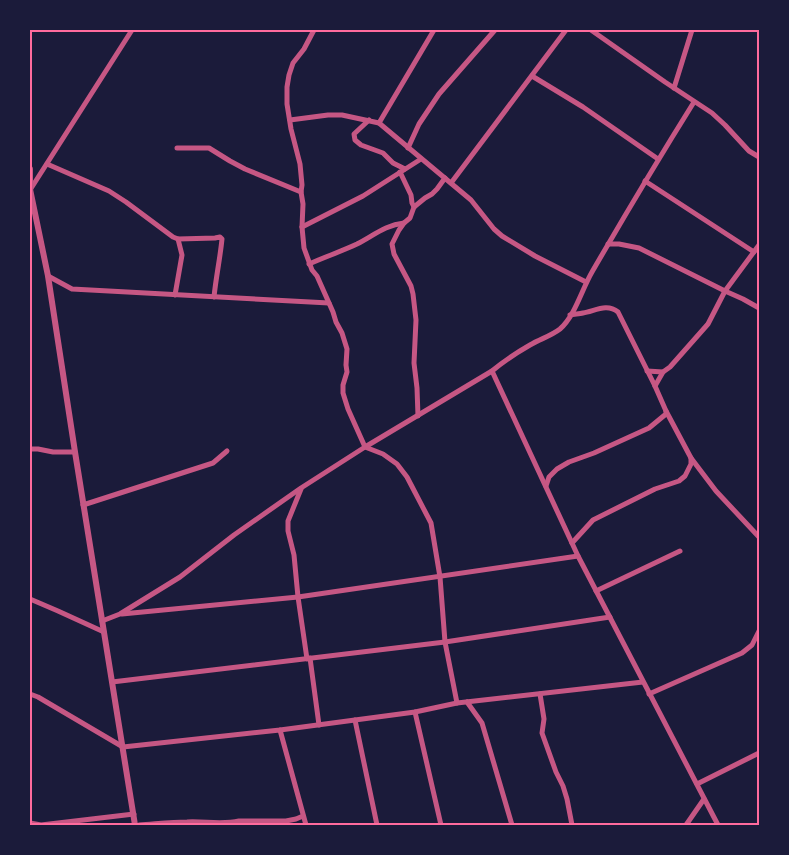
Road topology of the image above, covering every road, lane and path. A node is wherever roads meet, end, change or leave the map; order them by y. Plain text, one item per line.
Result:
1 (132, 30) edge
2 (314, 30) edge
3 (434, 30) edge
4 (495, 30) edge
5 (566, 30) edge
6 (591, 30) edge
7 (692, 30) edge
8 (532, 76) junction
9 (674, 88) junction
10 (694, 102) junction
11 (290, 120) junction
12 (369, 120) junction
13 (379, 123) junction
14 (177, 148) dead end
15 (408, 148) junction
16 (759, 157) edge
17 (421, 158) junction
18 (658, 159) junction
19 (47, 164) junction
20 (30, 169) edge
21 (403, 170) junction
22 (445, 178) junction
23 (645, 181) junction
24 (451, 183) junction
25 (30, 190) edge
26 (301, 192) junction
27 (414, 207) junction
28 (404, 223) junction
29 (302, 227) junction
30 (178, 239) junction
31 (608, 244) junction
32 (759, 245) edge
33 (754, 252) junction
34 (310, 264) junction
35 (48, 276) junction
36 (586, 282) junction
37 (725, 291) junction
38 (175, 295) junction
39 (214, 297) junction
40 (329, 303) junction
41 (759, 308) edge
42 (570, 314) junction
43 (492, 371) junction
44 (647, 371) junction
45 (663, 372) junction
46 (655, 386) junction
47 (666, 411) junction
48 (418, 416) junction
49 (365, 447) junction
50 (30, 449) edge
51 (74, 452) junction
52 (227, 452) dead end
53 (691, 458) junction
54 (546, 487) junction
55 (301, 488) junction
56 (83, 505) junction
57 (759, 537) edge
58 (572, 542) junction
59 (680, 551) dead end
60 (578, 556) junction
61 (440, 577) junction
62 (596, 591) junction
63 (298, 597) junction
64 (30, 599) edge
65 (120, 614) junction
66 (610, 618) junction
67 (102, 621) junction
68 (759, 631) edge
69 (104, 632) junction
70 (446, 642) junction
71 (308, 658) junction
72 (112, 682) junction
73 (643, 682) junction
74 (30, 694) edge
75 (540, 694) junction
76 (649, 694) junction
77 (467, 702) junction
78 (457, 703) junction
79 (414, 712) junction
80 (355, 720) junction
81 (319, 725) junction
82 (280, 730) junction
83 (123, 747) junction
84 (759, 753) edge
85 (697, 784) junction
86 (704, 799) junction
87 (134, 814) junction
88 (303, 816) junction
89 (30, 823) edge
90 (137, 825) edge
91 (306, 825) edge
92 (377, 825) edge
93 (441, 825) edge
94 (512, 825) edge
95 (572, 825) edge
96 (686, 825) edge
97 (718, 825) edge

1 - 19 street
2 - 11 street
3 - 13 street
4 - 15 street
5 - 8 street
6 - 9 street
7 - 9 street
8 - 18 street
8 - 24 street
9 - 10 street
10 - 16 street
10 - 18 street
11 - 12 street
11 - 26 street
12 - 13 street
12 - 21 street
13 - 15 street
14 - 26 street
15 - 17 street
17 - 21 street
17 - 22 street
18 - 23 street
19 - 25 street
19 - 30 street
20 - 25 street
21 - 27 street
21 - 29 street
22 - 24 street
22 - 27 street
23 - 31 street
23 - 33 street
24 - 36 street
25 - 35 street
26 - 29 street
27 - 28 street
28 - 34 street
28 - 48 street
29 - 34 street
30 - 38 street
30 - 39 street
31 - 36 street
31 - 37 street
32 - 33 street
33 - 37 street
34 - 40 street
35 - 38 street
35 - 51 street
36 - 42 street
37 - 41 street
37 - 45 street
38 - 39 street
39 - 40 street
40 - 49 street
42 - 43 street
42 - 44 street
43 - 48 street
43 - 54 street
44 - 45 street
44 - 46 street
45 - 46 street
46 - 47 street
47 - 53 street
47 - 54 street
48 - 49 street
49 - 55 street
49 - 61 street
50 - 51 street
51 - 56 street
52 - 56 street
53 - 57 street
53 - 58 street
54 - 58 street
55 - 63 street
55 - 65 street
56 - 67 street
58 - 60 street
59 - 62 street
60 - 61 street
60 - 62 street
61 - 63 street
61 - 70 street
62 - 66 street
63 - 65 street
63 - 71 street
64 - 69 street
65 - 67 street
66 - 70 street
66 - 73 street
67 - 69 street
68 - 76 street
69 - 72 street
70 - 71 street
70 - 78 street
71 - 72 street
71 - 81 street
72 - 83 street
73 - 75 street
73 - 76 street
74 - 83 street
75 - 77 street
75 - 95 street
76 - 85 street
77 - 78 street
77 - 94 street
78 - 79 street
79 - 80 street
79 - 93 street
80 - 81 street
80 - 92 street
81 - 82 street
82 - 83 street
82 - 88 street
83 - 87 street
84 - 85 street
85 - 86 street
86 - 96 street
86 - 97 street
87 - 89 street
87 - 90 street
88 - 90 street
88 - 91 street

